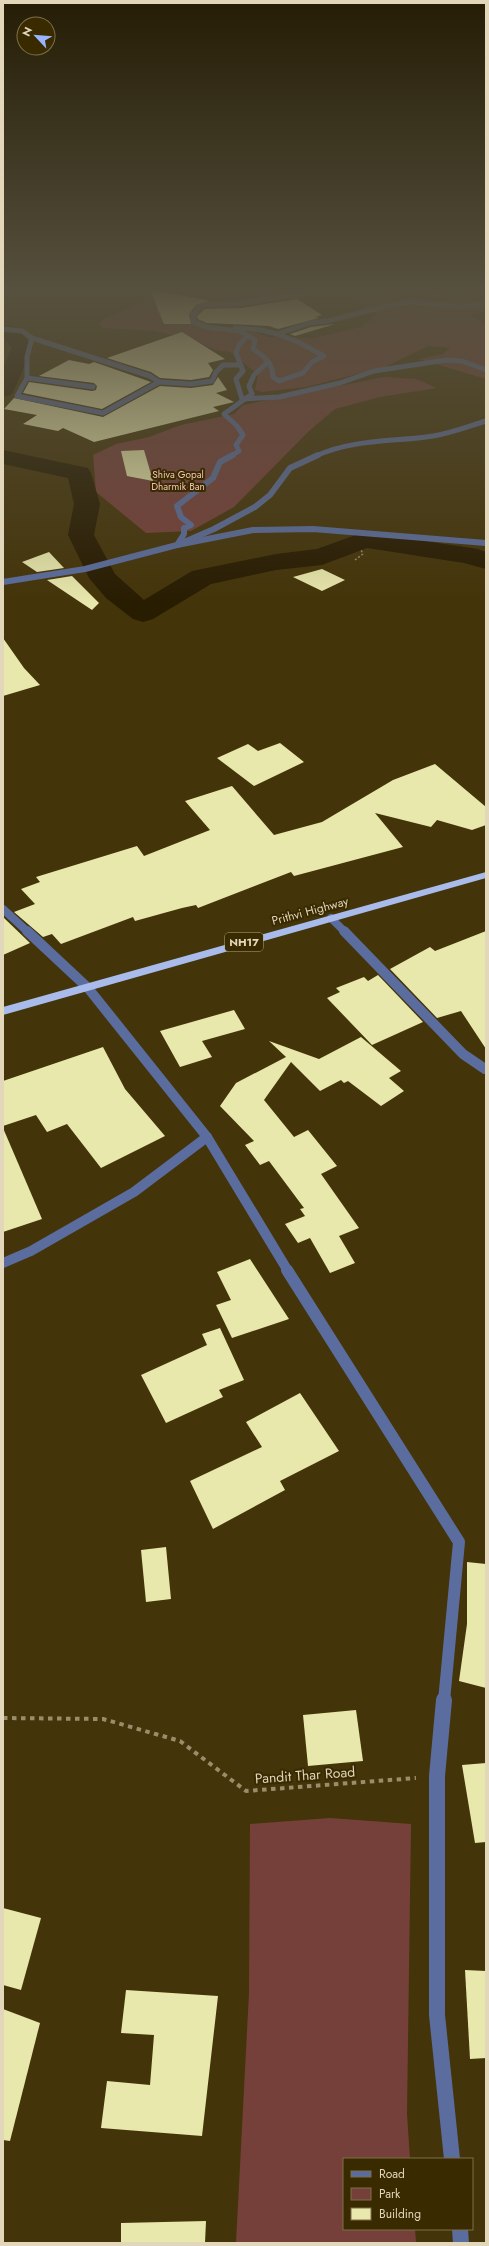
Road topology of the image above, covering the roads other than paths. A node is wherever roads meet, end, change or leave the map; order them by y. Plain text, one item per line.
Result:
1 (18, 395) edge
2 (136, 395) edge
3 (240, 395) edge
4 (251, 395) edge
5 (289, 395) edge
6 (247, 399) junction
7 (486, 420) edge
8 (486, 544) edge
9 (177, 545) junction
10 (3, 582) edge
11 (486, 874) edge
12 (3, 909) edge
13 (331, 918) junction
14 (88, 988) junction
15 (3, 1011) edge
16 (485, 1069) dead end
17 (207, 1137) junction
18 (3, 1262) edge
19 (452, 2158) edge
20 (460, 2230) edge
21 (461, 2243) edge

1 - 2 street
3 - 6 street
4 - 6 street
5 - 6 street
6 - 9 street
7 - 9 street
8 - 9 street
9 - 10 street
11 - 13 highway, Prithvi Highway / NH17
12 - 14 street
13 - 14 highway, Prithvi Highway / NH17
13 - 16 street
14 - 15 highway, Prithvi Highway / NH17
14 - 17 street
17 - 18 street
17 - 19 street
20 - 21 street

